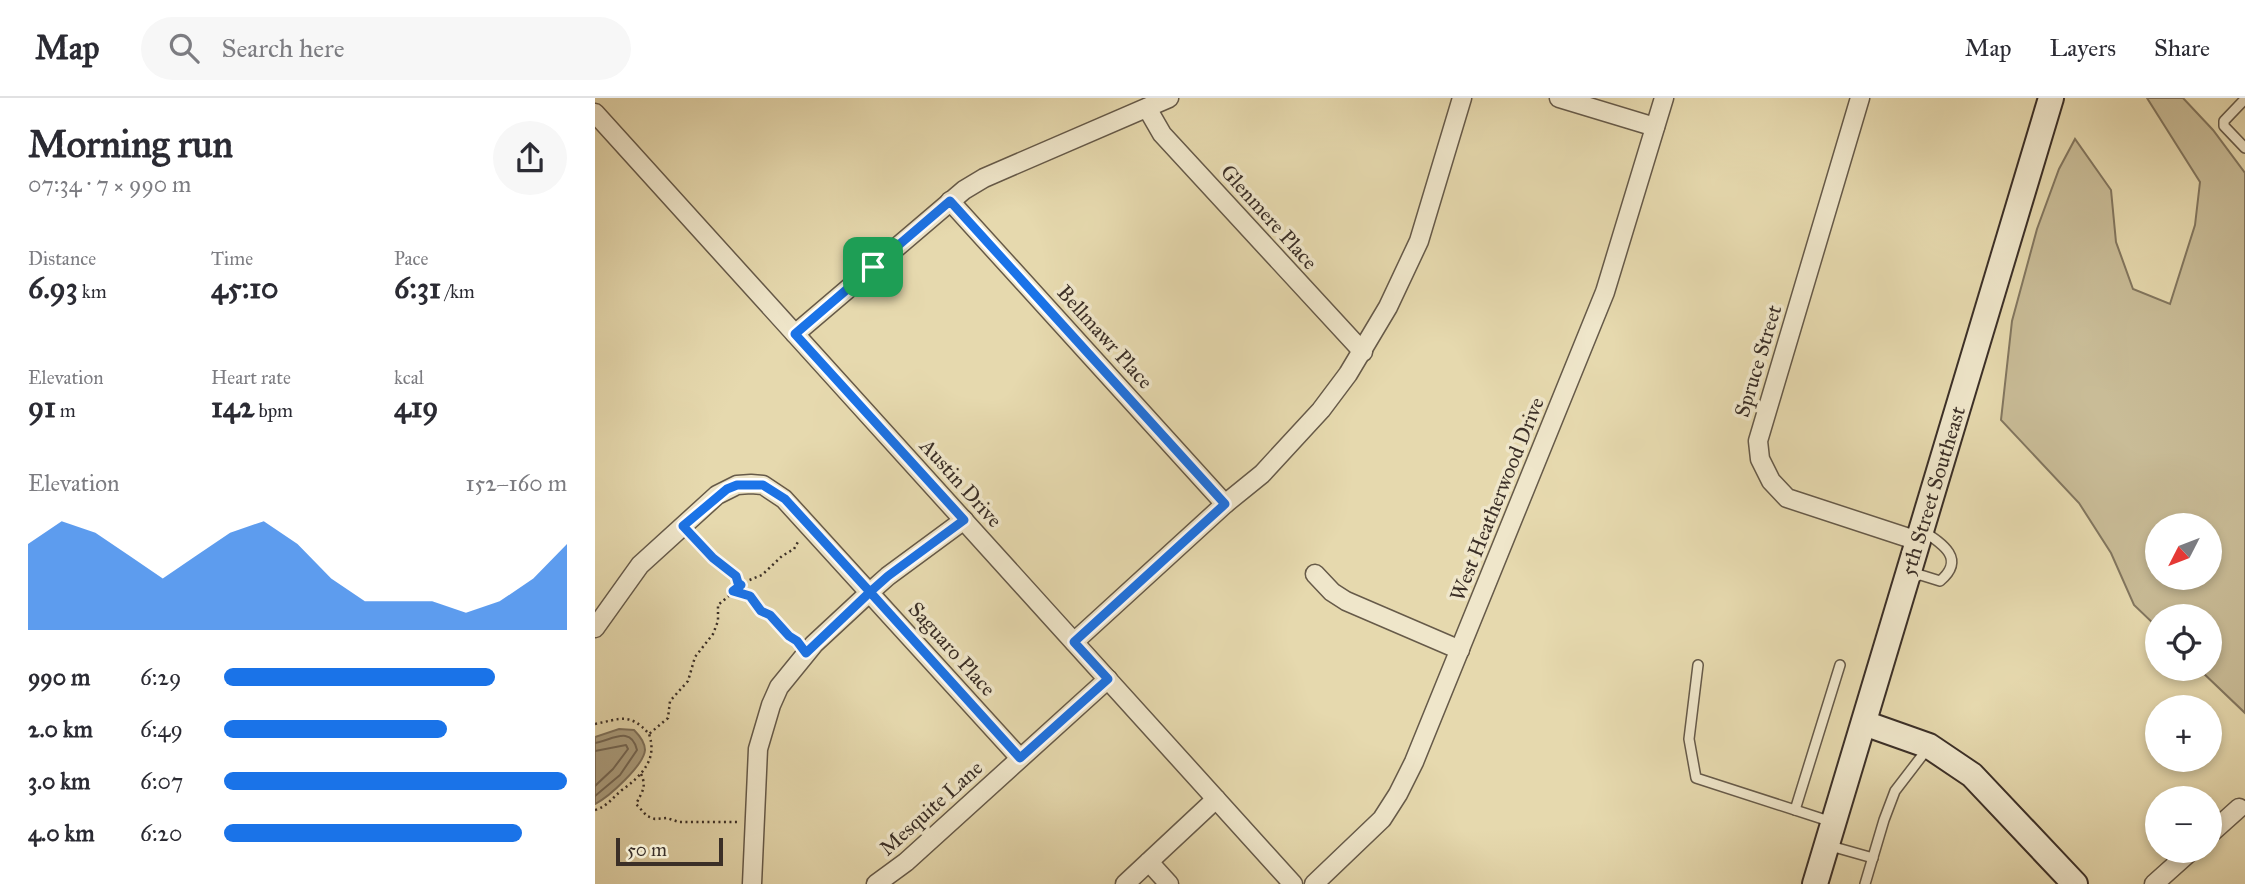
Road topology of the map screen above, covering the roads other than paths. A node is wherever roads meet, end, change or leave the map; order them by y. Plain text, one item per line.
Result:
1 (1169, 98) edge
2 (1462, 98) edge
3 (1559, 98) edge
4 (1664, 98) edge
5 (1860, 98) edge
6 (2051, 98) edge
7 (2245, 99) edge
8 (1147, 108) junction
9 (595, 113) edge
10 (1655, 127) junction
11 (2245, 149) edge
12 (950, 201) junction
13 (795, 334) junction
14 (1363, 352) junction
15 (1225, 504) junction
16 (964, 520) junction
17 (1920, 535) junction
18 (1909, 571) junction
19 (1315, 574) dead end
20 (870, 592) junction
21 (595, 628) edge
22 (1074, 642) junction
23 (1460, 650) junction
24 (1698, 665) dead end
25 (1840, 665) dead end
26 (1108, 679) junction
27 (1864, 723) junction
28 (1929, 747) junction
29 (1020, 758) junction
30 (1216, 799) junction
31 (2239, 808) dead end
32 (1795, 810) junction
33 (2222, 823) edge
34 (1830, 834) junction
35 (1873, 858) junction
36 (1149, 862) junction
37 (2177, 863) edge
38 (752, 884) edge
39 (876, 884) edge
40 (1125, 884) edge
41 (1169, 884) edge
42 (1293, 884) edge
43 (1314, 884) edge
44 (1815, 884) edge
45 (1865, 884) edge
46 (2075, 884) edge
47 (2154, 884) edge

1 - 8 street
2 - 14 street
3 - 10 street
4 - 10 street, West Heatherwood Drive
5 - 17 street, Spruce Street
6 - 17 main road, 5th Street Southeast
7 - 11 lane
8 - 12 street
8 - 14 street, Glenmere Place
9 - 13 street, Austin Drive
10 - 23 street, West Heatherwood Drive
12 - 13 street
12 - 15 street, Bellmawr Place
13 - 16 street, Austin Drive
14 - 15 street
15 - 22 street
16 - 20 street
16 - 22 street, Austin Drive
17 - 18 main road, 5th Street Southeast
17 - 18 lane
18 - 27 main road, 5th Street Southeast
19 - 23 street
20 - 21 street, Saguaro Place
20 - 29 street, Saguaro Place
20 - 38 street
22 - 26 street, Austin Drive
23 - 43 street, West Heatherwood Drive
24 - 32 lane
25 - 32 lane
26 - 29 street, Mesquite Lane
26 - 30 street, Austin Drive
27 - 28 main road
27 - 34 main road, 5th Street Southeast
28 - 35 lane
28 - 46 main road
29 - 39 street, Mesquite Lane
30 - 36 street
30 - 42 street, Austin Drive
31 - 33 street
32 - 34 lane
34 - 35 lane
34 - 44 main road, 5th Street Southeast
35 - 45 lane
36 - 40 street
36 - 41 street
37 - 47 street

